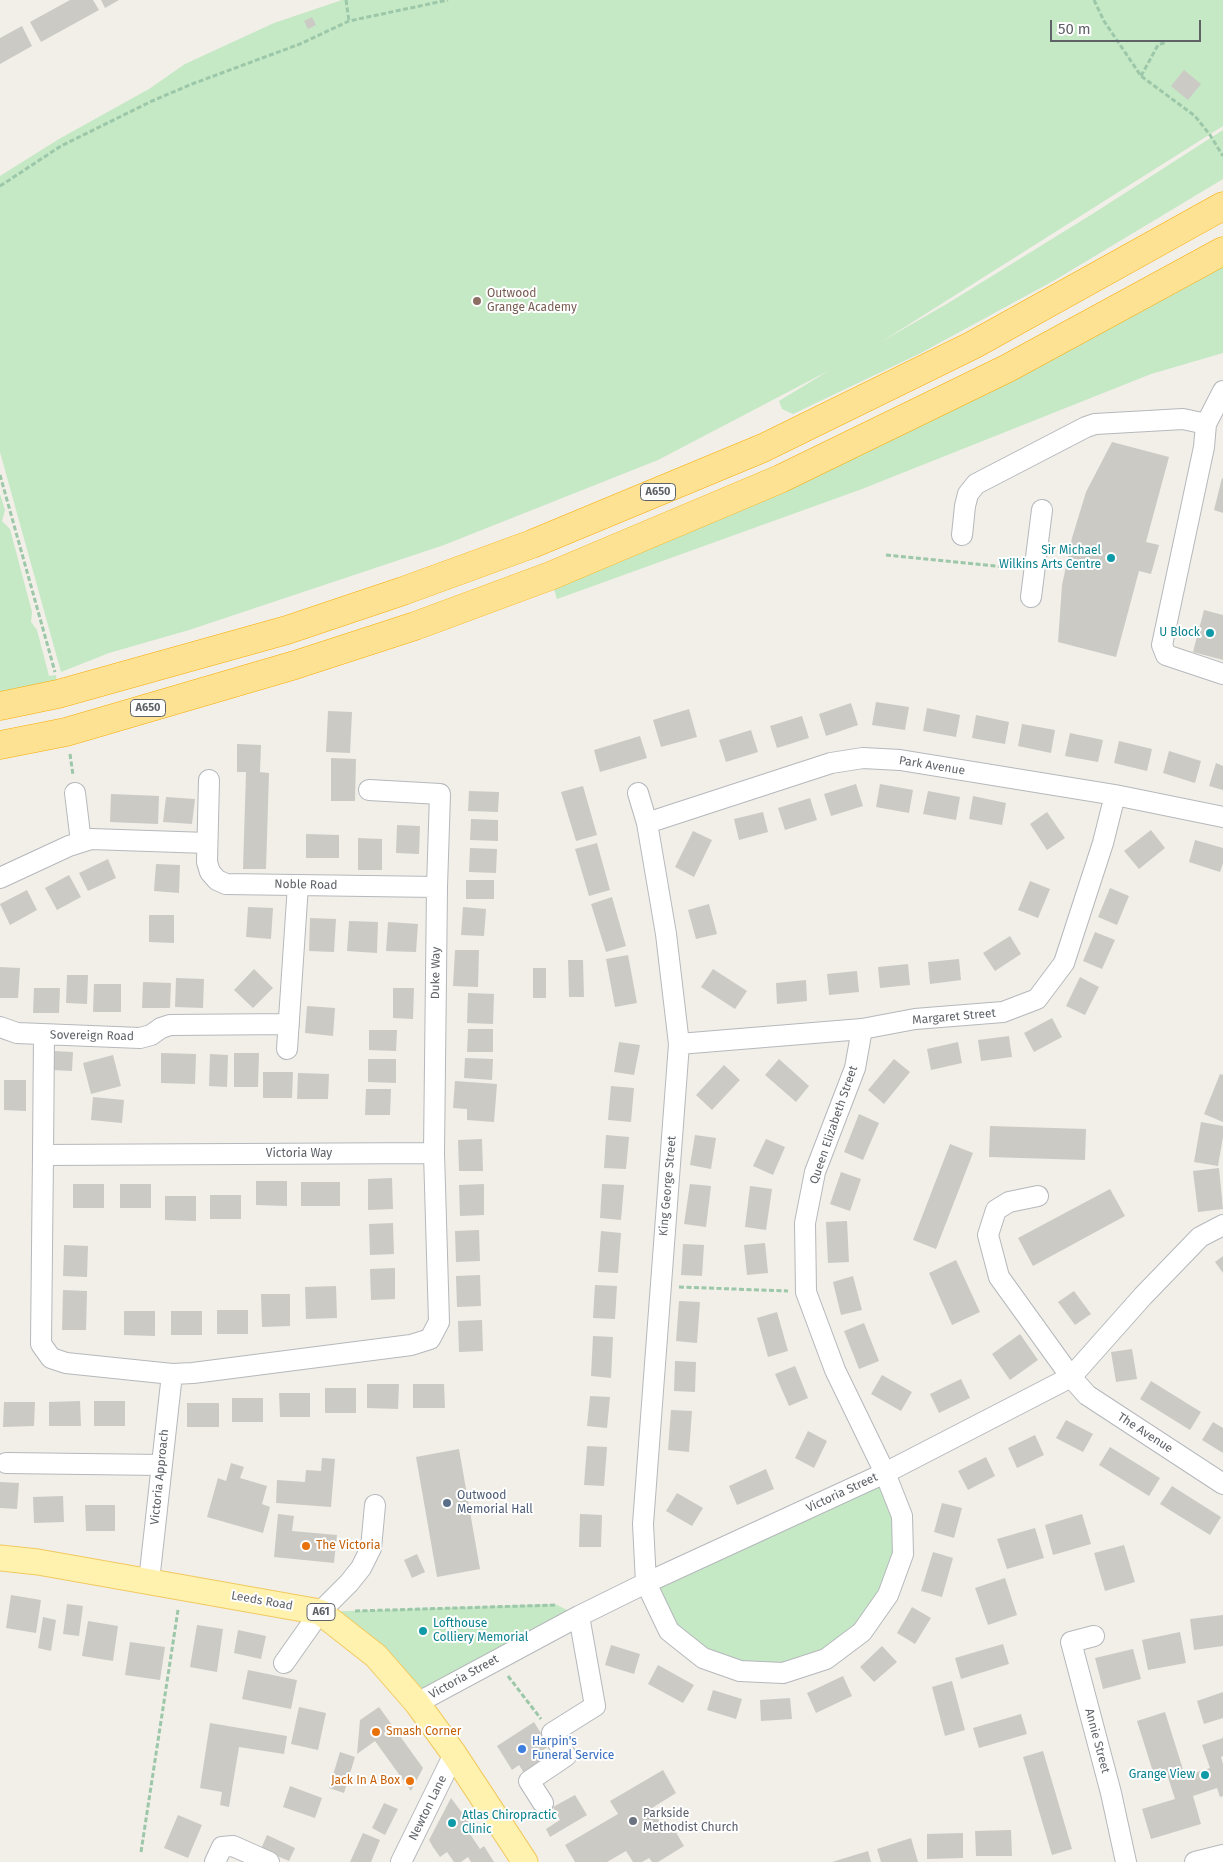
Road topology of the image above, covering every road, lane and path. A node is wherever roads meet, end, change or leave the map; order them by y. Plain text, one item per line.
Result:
1 (346, 0) edge
2 (448, 0) edge
3 (1094, 0) edge
4 (349, 20) junction
5 (1166, 42) dead end
6 (1141, 76) junction
7 (1223, 156) edge
8 (0, 186) edge
9 (1223, 206) edge
10 (1223, 251) edge
11 (1223, 391) edge
12 (1206, 424) junction
13 (0, 475) edge
14 (1042, 510) dead end
15 (962, 535) dead end
16 (1033, 543) junction
17 (886, 555) dead end
18 (1031, 598) dead end
19 (1223, 674) edge
20 (58, 694) junction
21 (0, 706) edge
22 (0, 745) edge
23 (209, 780) dead end
24 (369, 790) dead end
25 (638, 792) dead end
26 (76, 793) dead end
27 (1115, 795) junction
28 (1223, 816) edge
29 (647, 823) junction
30 (81, 842) junction
31 (207, 843) junction
32 (0, 878) edge
33 (298, 885) junction
34 (437, 887) junction
35 (289, 1024) junction
36 (0, 1027) edge
37 (862, 1030) junction
38 (44, 1035) junction
39 (679, 1044) junction
40 (287, 1048) dead end
41 (434, 1152) junction
42 (42, 1156) junction
43 (1038, 1196) dead end
44 (1223, 1225) edge
45 (660, 1287) junction
46 (806, 1292) junction
47 (172, 1374) junction
48 (1071, 1377) junction
49 (6, 1463) dead end
50 (162, 1465) junction
51 (885, 1473) junction
52 (1223, 1484) edge
53 (376, 1505) dead end
54 (0, 1558) edge
55 (149, 1581) junction
56 (646, 1583) junction
57 (182, 1587) junction
58 (320, 1612) junction
59 (579, 1616) junction
60 (1094, 1636) dead end
61 (496, 1660) junction
62 (284, 1663) dead end
63 (417, 1702) junction
64 (552, 1733) junction
65 (454, 1754) junction
66 (543, 1802) dead end
67 (141, 1852) dead end
68 (1223, 1855) edge
69 (216, 1862) edge
70 (269, 1862) edge
71 (401, 1862) edge
72 (525, 1862) edge
73 (1126, 1862) edge
74 (1195, 1862) edge

1 - 4 path
2 - 4 path
3 - 6 path
4 - 8 path
5 - 6 path
6 - 7 path
9 - 20 highway, A650
10 - 22 highway, A650
11 - 12 street
12 - 15 street
12 - 19 street
13 - 20 path
14 - 16 street
16 - 17 path
16 - 18 street
20 - 21 highway, A650
23 - 31 street, Noble Road
24 - 34 street, Duke Way
25 - 29 street, King George Street
26 - 30 street
27 - 28 street, Park Avenue
27 - 29 street, Park Avenue
27 - 37 street, Margaret Street
29 - 39 street, King George Street
30 - 31 street
30 - 32 street
31 - 33 street, Noble Road
33 - 34 street, Noble Road
33 - 35 street
34 - 41 street, Duke Way
35 - 38 street, Sovereign Road
35 - 40 street
36 - 38 street
37 - 39 street, Margaret Street
37 - 46 street, Queen Elizabeth Street
38 - 42 street, Sovereign Road
39 - 45 street, King George Street
41 - 42 street, Victoria Way
41 - 47 street
42 - 47 street
43 - 48 street, The Avenue
44 - 48 street, Victoria Street
45 - 46 path
45 - 56 street, King George Street
46 - 51 street, Queen Elizabeth Street
47 - 50 street, Victoria Approach
48 - 51 street, Victoria Street
48 - 52 street, The Avenue
49 - 50 street
50 - 55 street, Victoria Approach
51 - 56 street, Victoria Street
51 - 56 street, Queen Elizabeth Street
53 - 58 street
54 - 55 main road, Leeds Road / A61
55 - 57 main road, Leeds Road / A61
56 - 59 street, Victoria Street
57 - 58 main road, Leeds Road / A61
57 - 67 path
58 - 59 path
58 - 62 street
58 - 63 main road, Leeds Road / A61
59 - 61 street, Victoria Street
59 - 64 street
60 - 73 street, Annie Street
61 - 63 street, Victoria Street
61 - 64 path
63 - 65 main road, Leeds Road / A61
64 - 66 street
65 - 71 street, Newton Lane
65 - 72 main road, Leeds Road / A61
68 - 74 street
69 - 70 street

